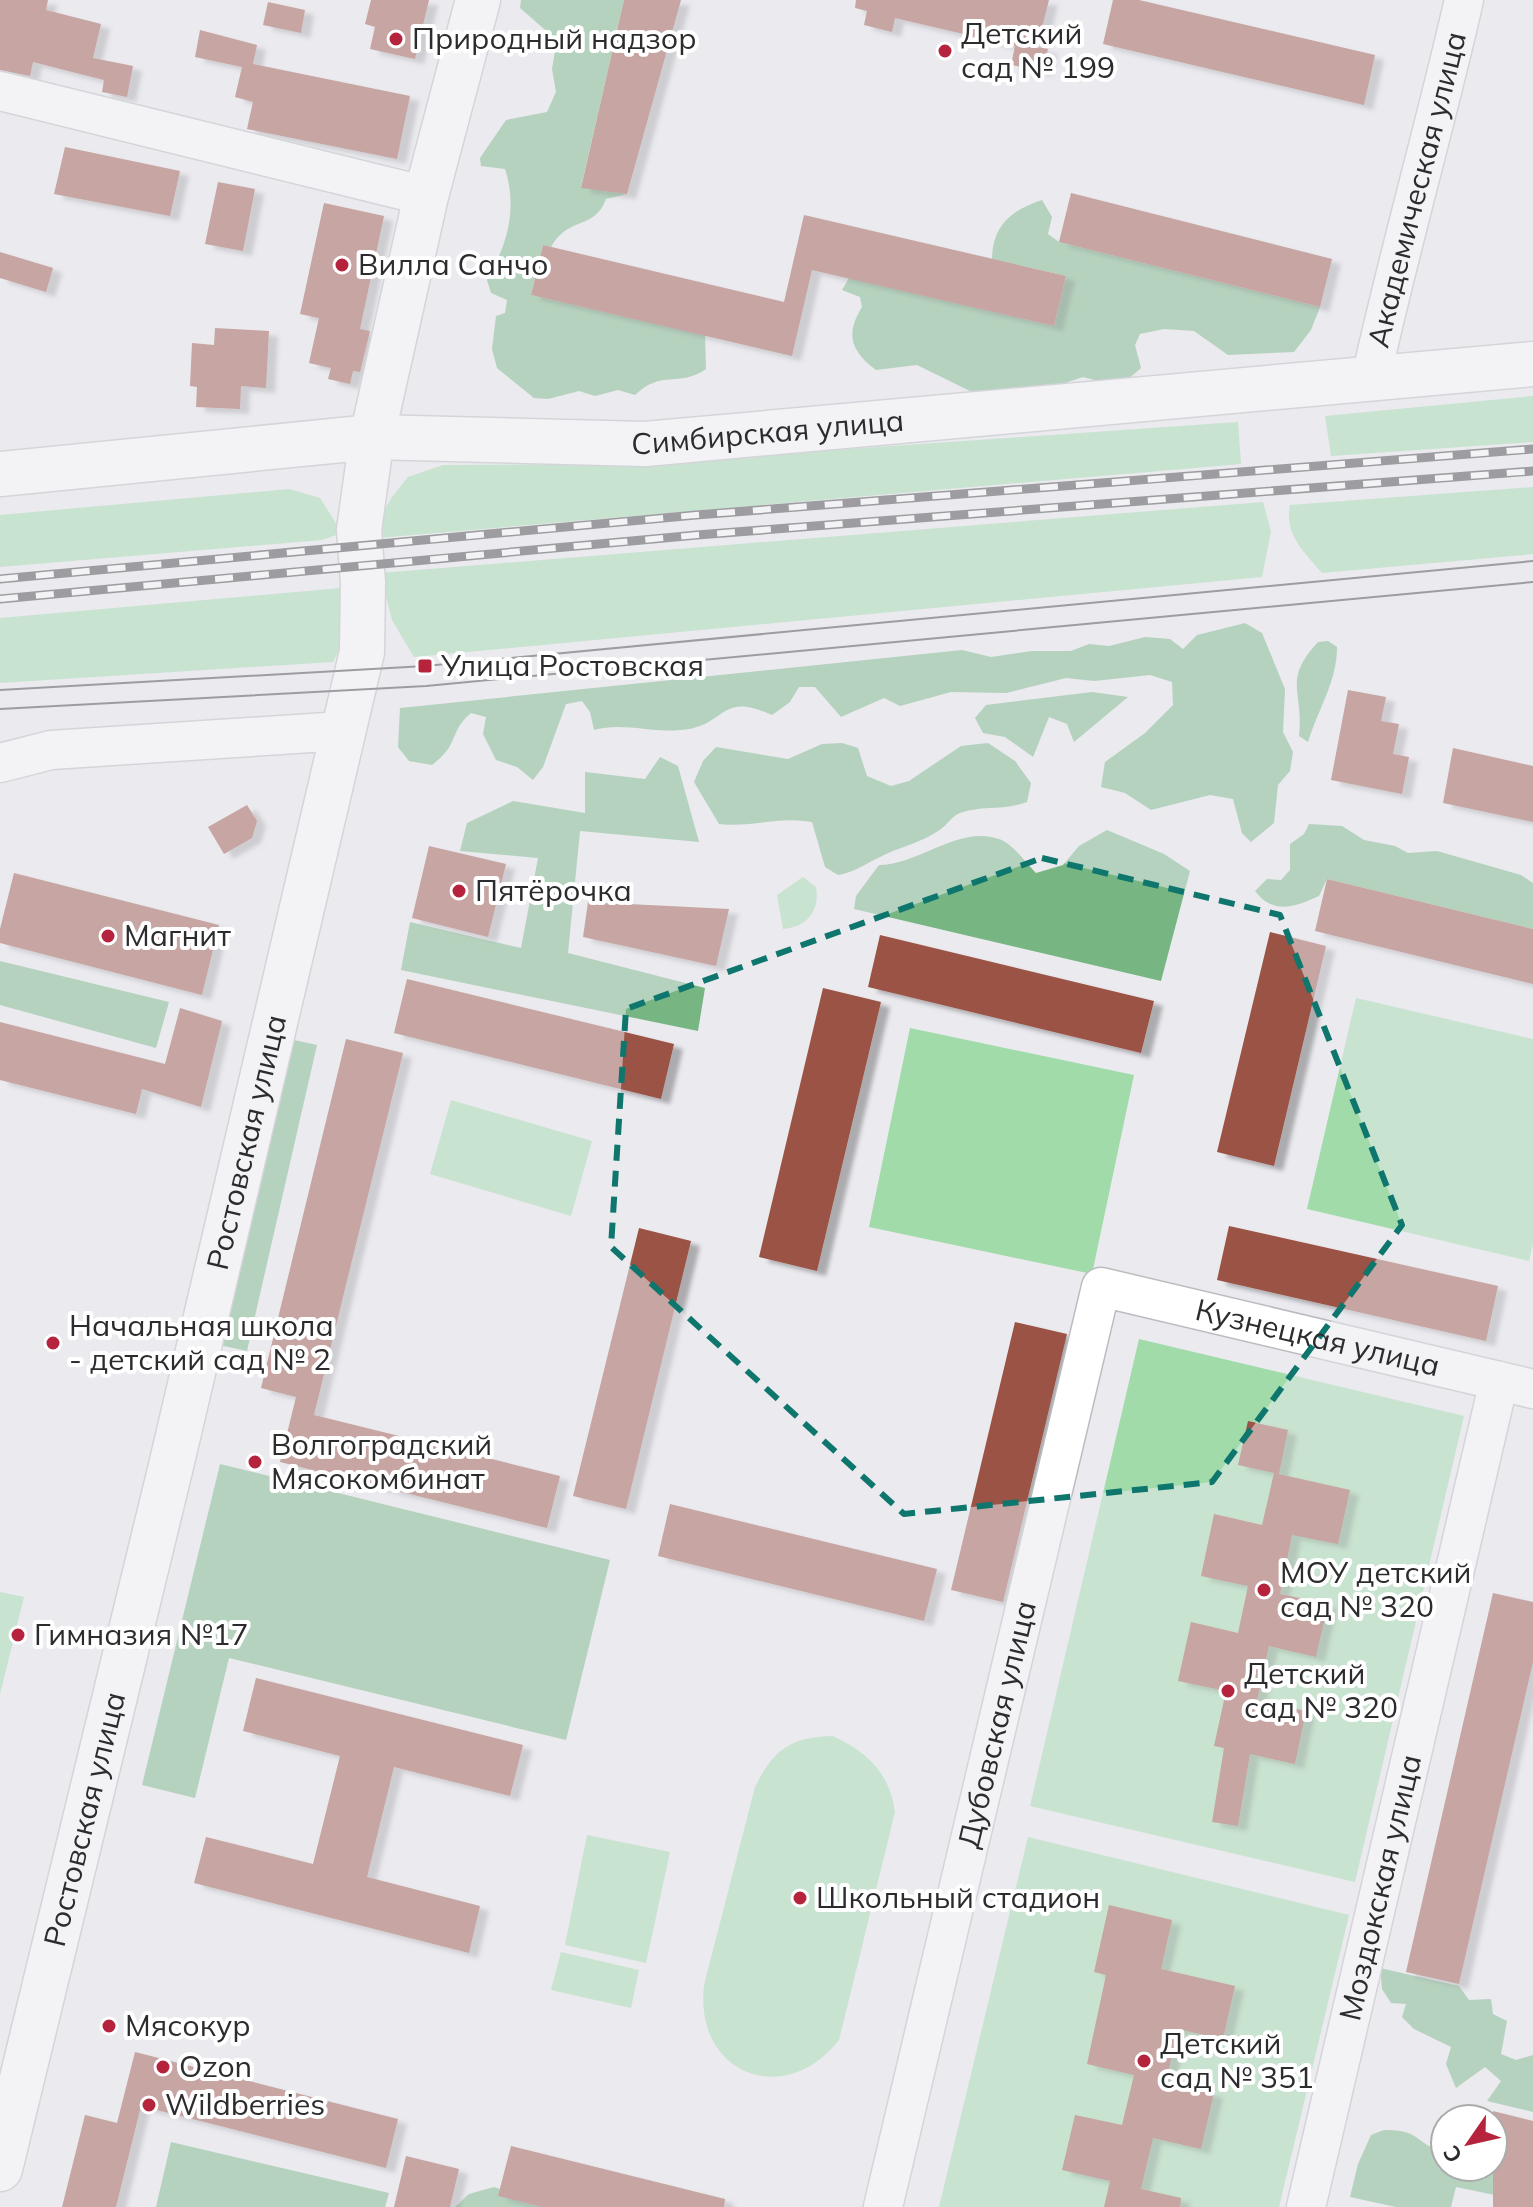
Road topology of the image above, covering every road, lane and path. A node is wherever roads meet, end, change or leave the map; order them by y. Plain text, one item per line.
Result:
1 (478, 0) edge
2 (1464, 0) edge
3 (0, 91) edge
4 (426, 196) junction
5 (1533, 364) edge
6 (1371, 378) junction
7 (372, 437) junction
8 (0, 474) edge
9 (342, 731) junction
10 (0, 763) edge
11 (1101, 1287) joint
12 (1516, 1385) edge
13 (0, 2169) edge
14 (883, 2207) edge
15 (1306, 2207) edge

1 - 4 main road, Ростовская улица
2 - 6 street, Академическая улица
3 - 4 street
4 - 7 main road, Ростовская улица
5 - 6 main road, Симбирская улица
6 - 7 main road, Симбирская улица
7 - 8 main road, Симбирская улица
7 - 9 main road, Ростовская улица
9 - 10 street
9 - 13 main road, Ростовская улица
11 - 12 street, Кузнецкая улица
11 - 14 street, Дубовская улица
12 - 15 street, Моздокская улица

